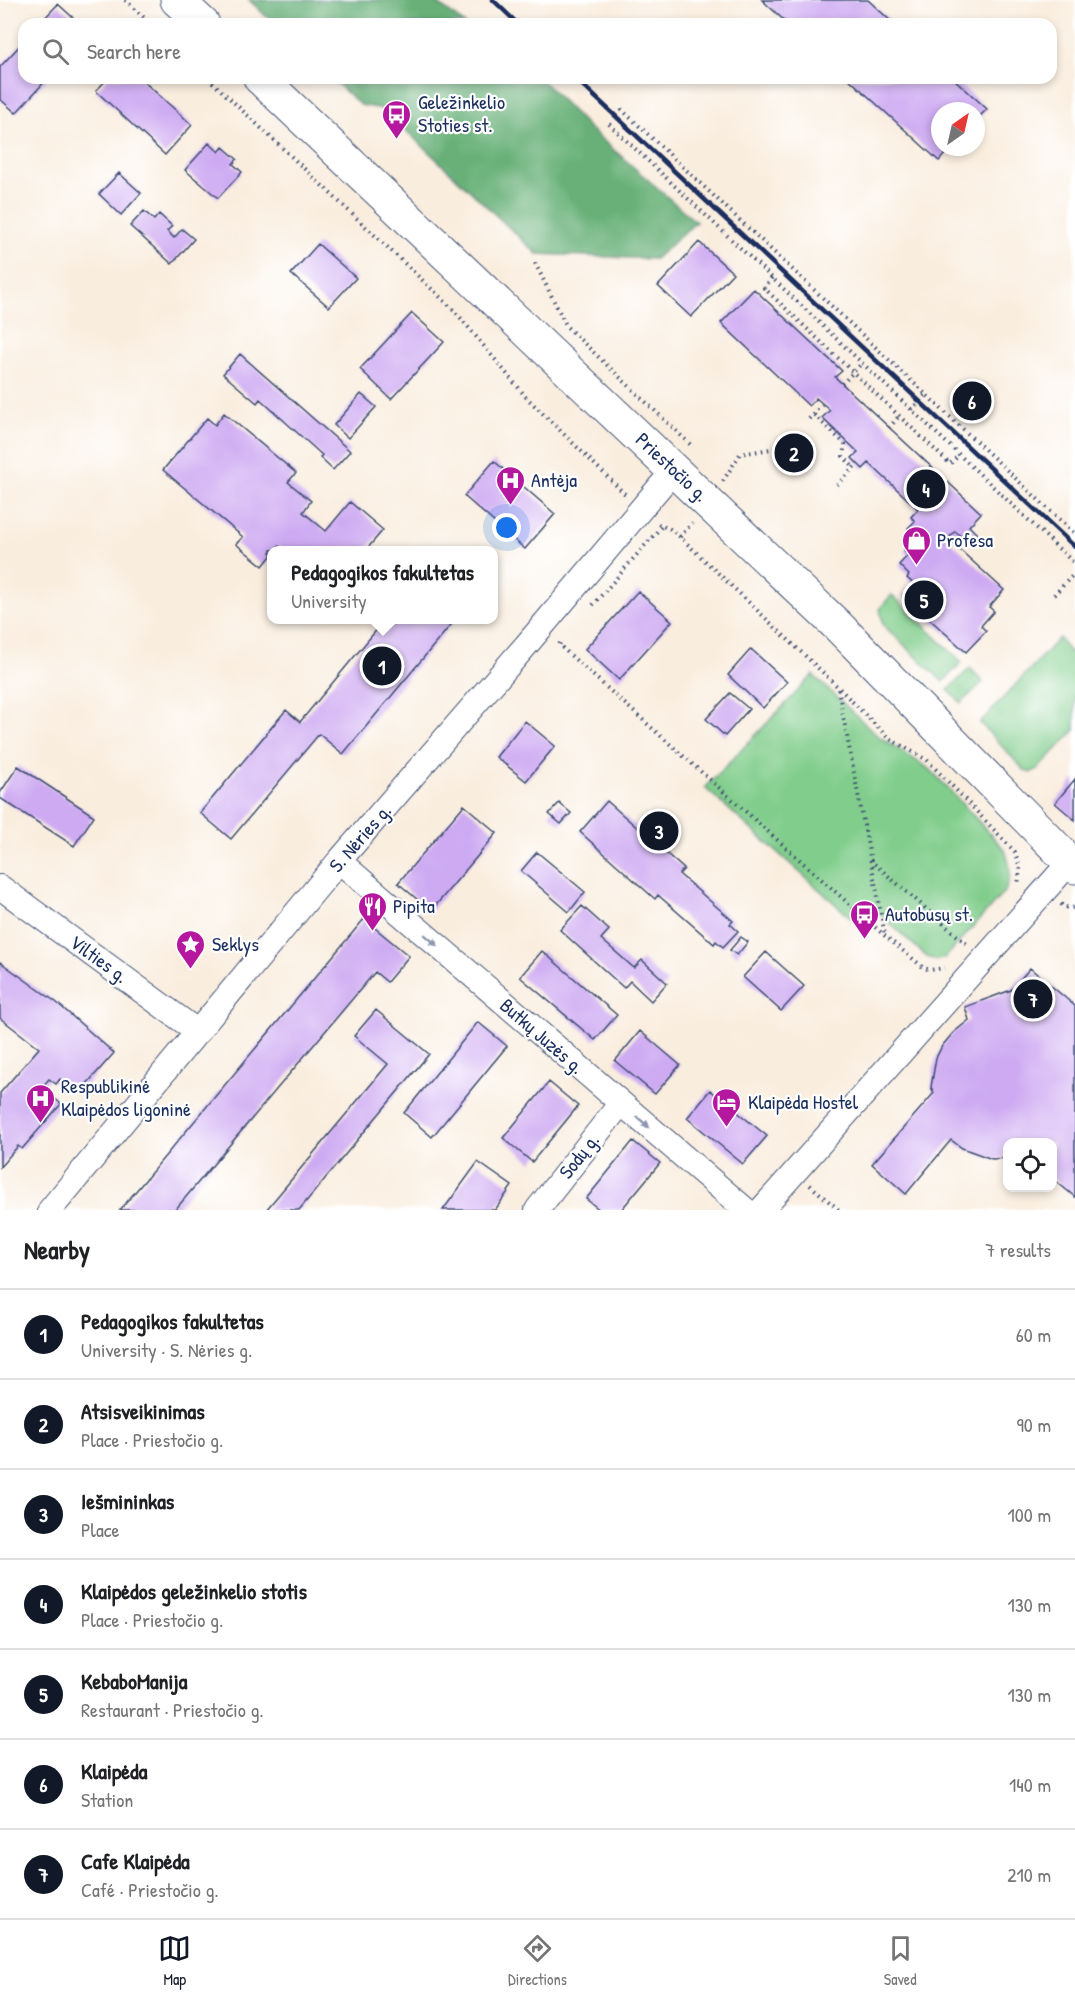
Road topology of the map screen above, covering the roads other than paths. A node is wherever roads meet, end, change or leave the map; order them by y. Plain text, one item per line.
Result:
1 (177, 0) edge
2 (196, 18) edge
3 (267, 84) edge
4 (684, 459) junction
5 (339, 861) junction
6 (1073, 864) edge
7 (0, 887) edge
8 (198, 1032) junction
9 (621, 1103) junction
10 (50, 1210) edge
11 (537, 1210) edge
12 (746, 1210) edge
13 (761, 1210) edge

1 - 2 main road
3 - 4 main road, Priestočio g.
4 - 5 street, S. Nėries g.
4 - 6 main road, Priestočio g.
5 - 8 street, S. Nėries g.
5 -> 9 street, Butkų Juzės g.
6 - 13 street
7 - 8 street, Vilties g.
8 - 10 street, S. Nėries g.
9 - 11 street, Sodų g.
9 -> 12 street, Butkų Juzės g.

